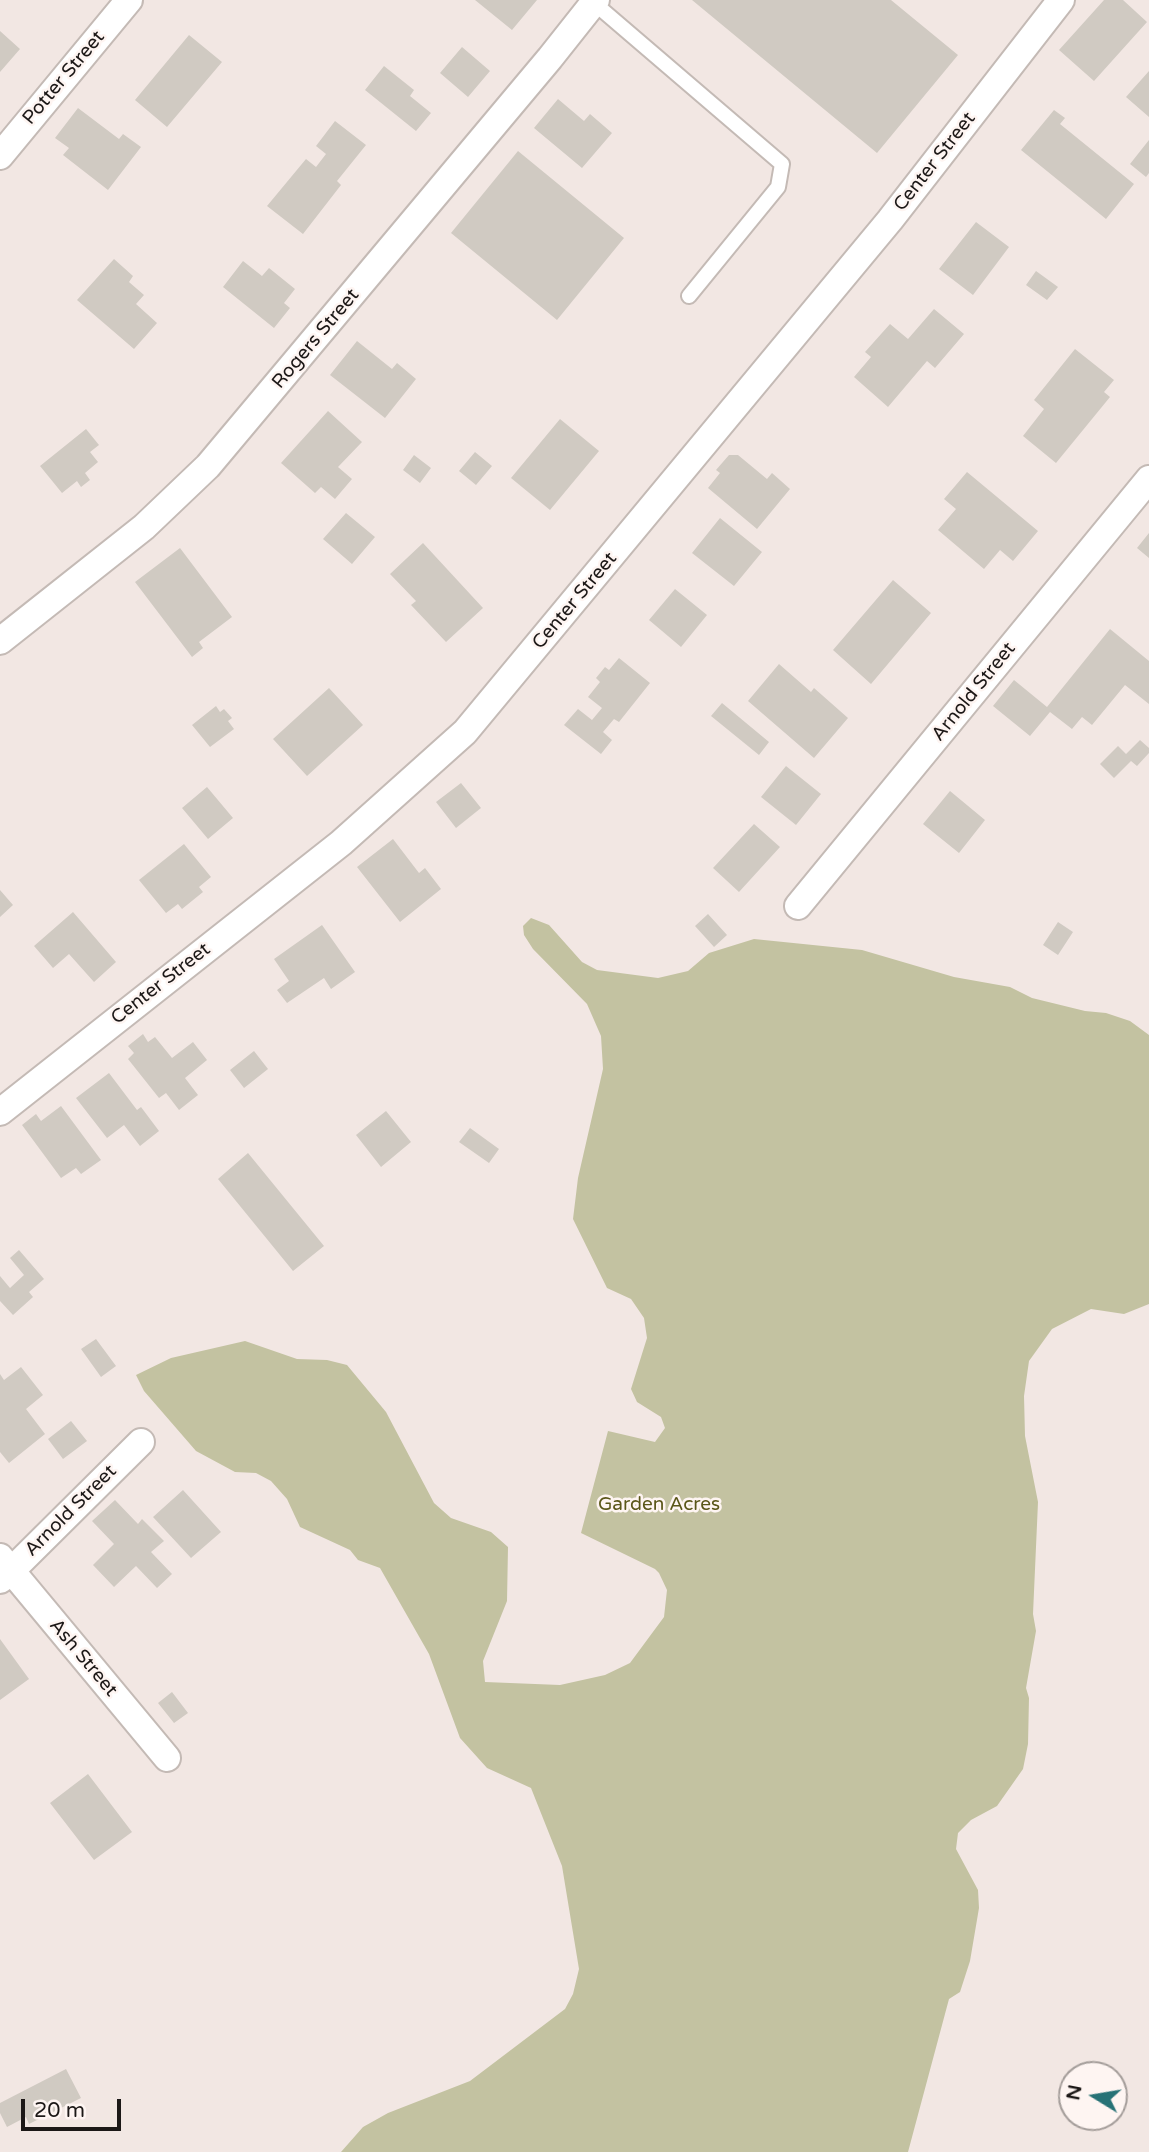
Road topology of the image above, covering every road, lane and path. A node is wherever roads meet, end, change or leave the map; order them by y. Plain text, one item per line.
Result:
1 (129, 0) edge
2 (1061, 0) edge
3 (595, 1) edge
4 (0, 156) edge
5 (689, 296) dead end
6 (1149, 479) edge
7 (0, 641) edge
8 (799, 906) dead end
9 (0, 1112) edge
10 (141, 1442) dead end
11 (4, 1570) edge
12 (167, 1758) dead end

1 - 4 street, Potter Street
2 - 9 street, Center Street
3 - 5 lane
3 - 7 street, Rogers Street
6 - 8 street, Arnold Street
10 - 11 street, Arnold Street
11 - 12 street, Ash Street

